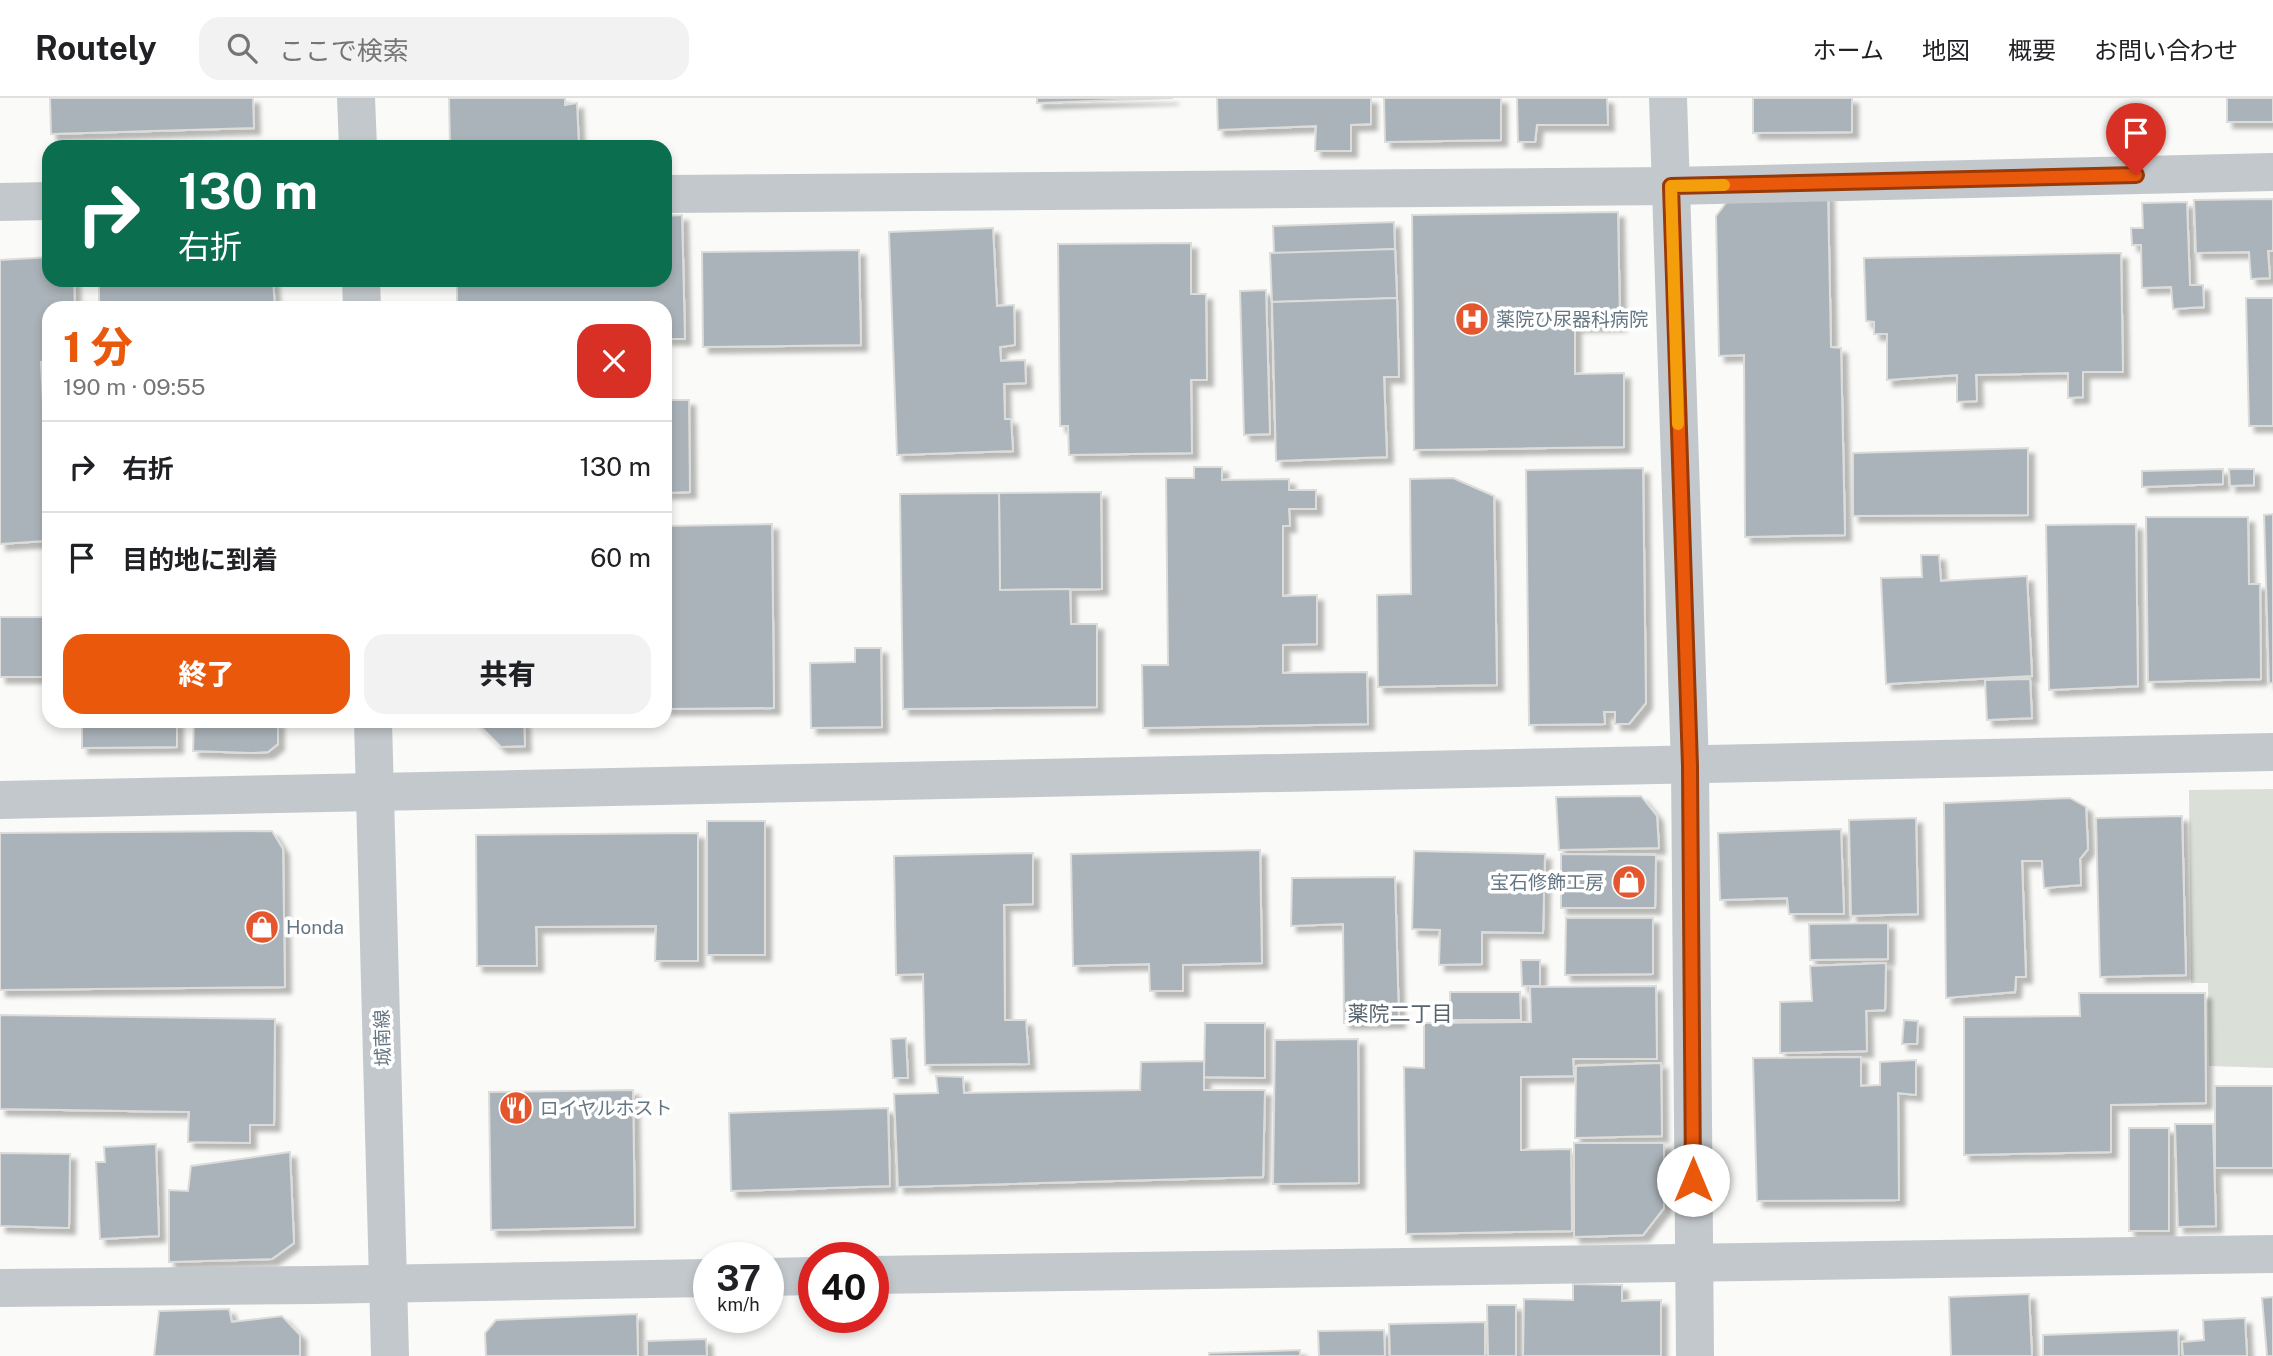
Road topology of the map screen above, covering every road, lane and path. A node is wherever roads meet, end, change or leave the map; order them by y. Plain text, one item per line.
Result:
1 (356, 98) edge
2 (1668, 98) edge
3 (358, 140) edge
4 (2273, 172) edge
5 (1671, 186) junction
6 (672, 194) edge
7 (42, 201) edge
8 (0, 202) edge
9 (373, 728) edge
10 (2273, 752) edge
11 (1690, 766) junction
12 (374, 792) junction
13 (0, 800) edge
14 (2273, 1255) edge
15 (1694, 1262) junction
16 (889, 1275) edge
17 (693, 1278) edge
18 (389, 1283) junction
19 (0, 1288) edge
20 (390, 1356) edge
21 (1695, 1356) edge

1 - 3 street
2 - 5 street
4 - 5 street
5 - 6 street
5 - 11 street
7 - 8 street
9 - 12 street, 城南線
10 - 11 street
11 - 12 street
11 - 15 street
12 - 13 street
12 - 18 street, 城南線
14 - 15 street
15 - 16 street
15 - 21 street
17 - 18 street
18 - 19 street
18 - 20 street, 城南線

